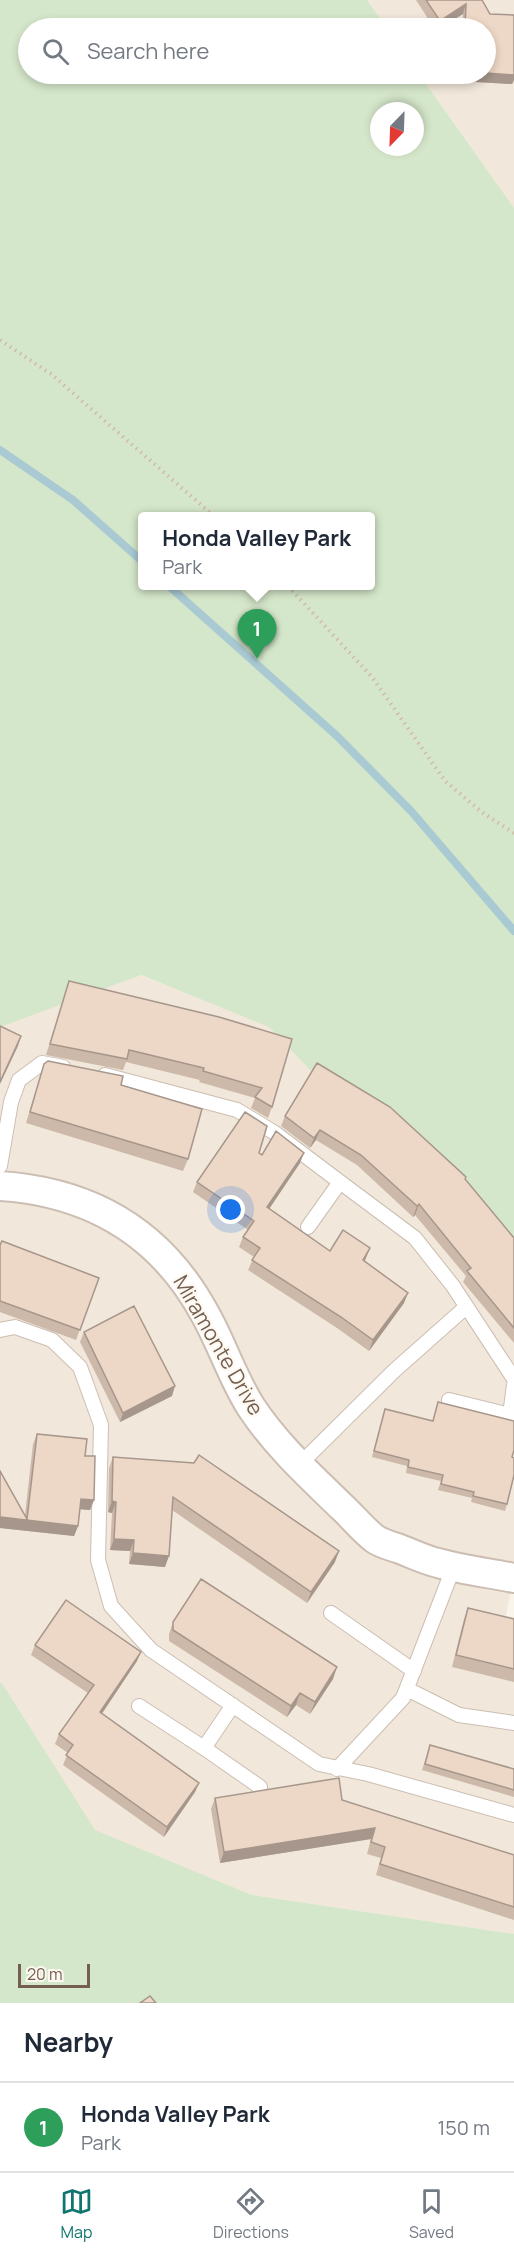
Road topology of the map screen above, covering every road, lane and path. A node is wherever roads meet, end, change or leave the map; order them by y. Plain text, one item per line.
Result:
1 (0, 340) edge
2 (209, 512) edge
3 (293, 590) edge
4 (514, 833) edge
5 (74, 1069) edge
6 (96, 1073) edge
7 (0, 1166) edge
8 (340, 1182) junction
9 (0, 1186) edge
10 (309, 1227) dead end
11 (466, 1306) junction
12 (0, 1330) edge
13 (514, 1379) edge
14 (514, 1385) edge
15 (449, 1400) dead end
16 (299, 1465) junction
17 (454, 1566) junction
18 (514, 1578) edge
19 (331, 1613) dead end
20 (414, 1671) junction
21 (407, 1689) junction
22 (233, 1705) junction
23 (139, 1706) dead end
24 (514, 1723) edge
25 (204, 1748) junction
26 (337, 1769) junction
27 (261, 1787) dead end
28 (514, 1815) edge

1 - 2 path
3 - 4 path
5 - 7 lane
6 - 8 lane
8 - 10 lane
8 - 11 lane
9 - 16 street, Miramonte Drive
11 - 13 lane
11 - 16 lane
12 - 22 lane
14 - 15 lane
16 - 17 street, Miramonte Drive
17 - 18 street, Miramonte Drive
17 - 20 lane
19 - 20 lane
20 - 21 lane
21 - 24 lane
21 - 26 lane
22 - 25 lane
22 - 26 lane
23 - 25 lane
25 - 27 lane
26 - 28 lane

